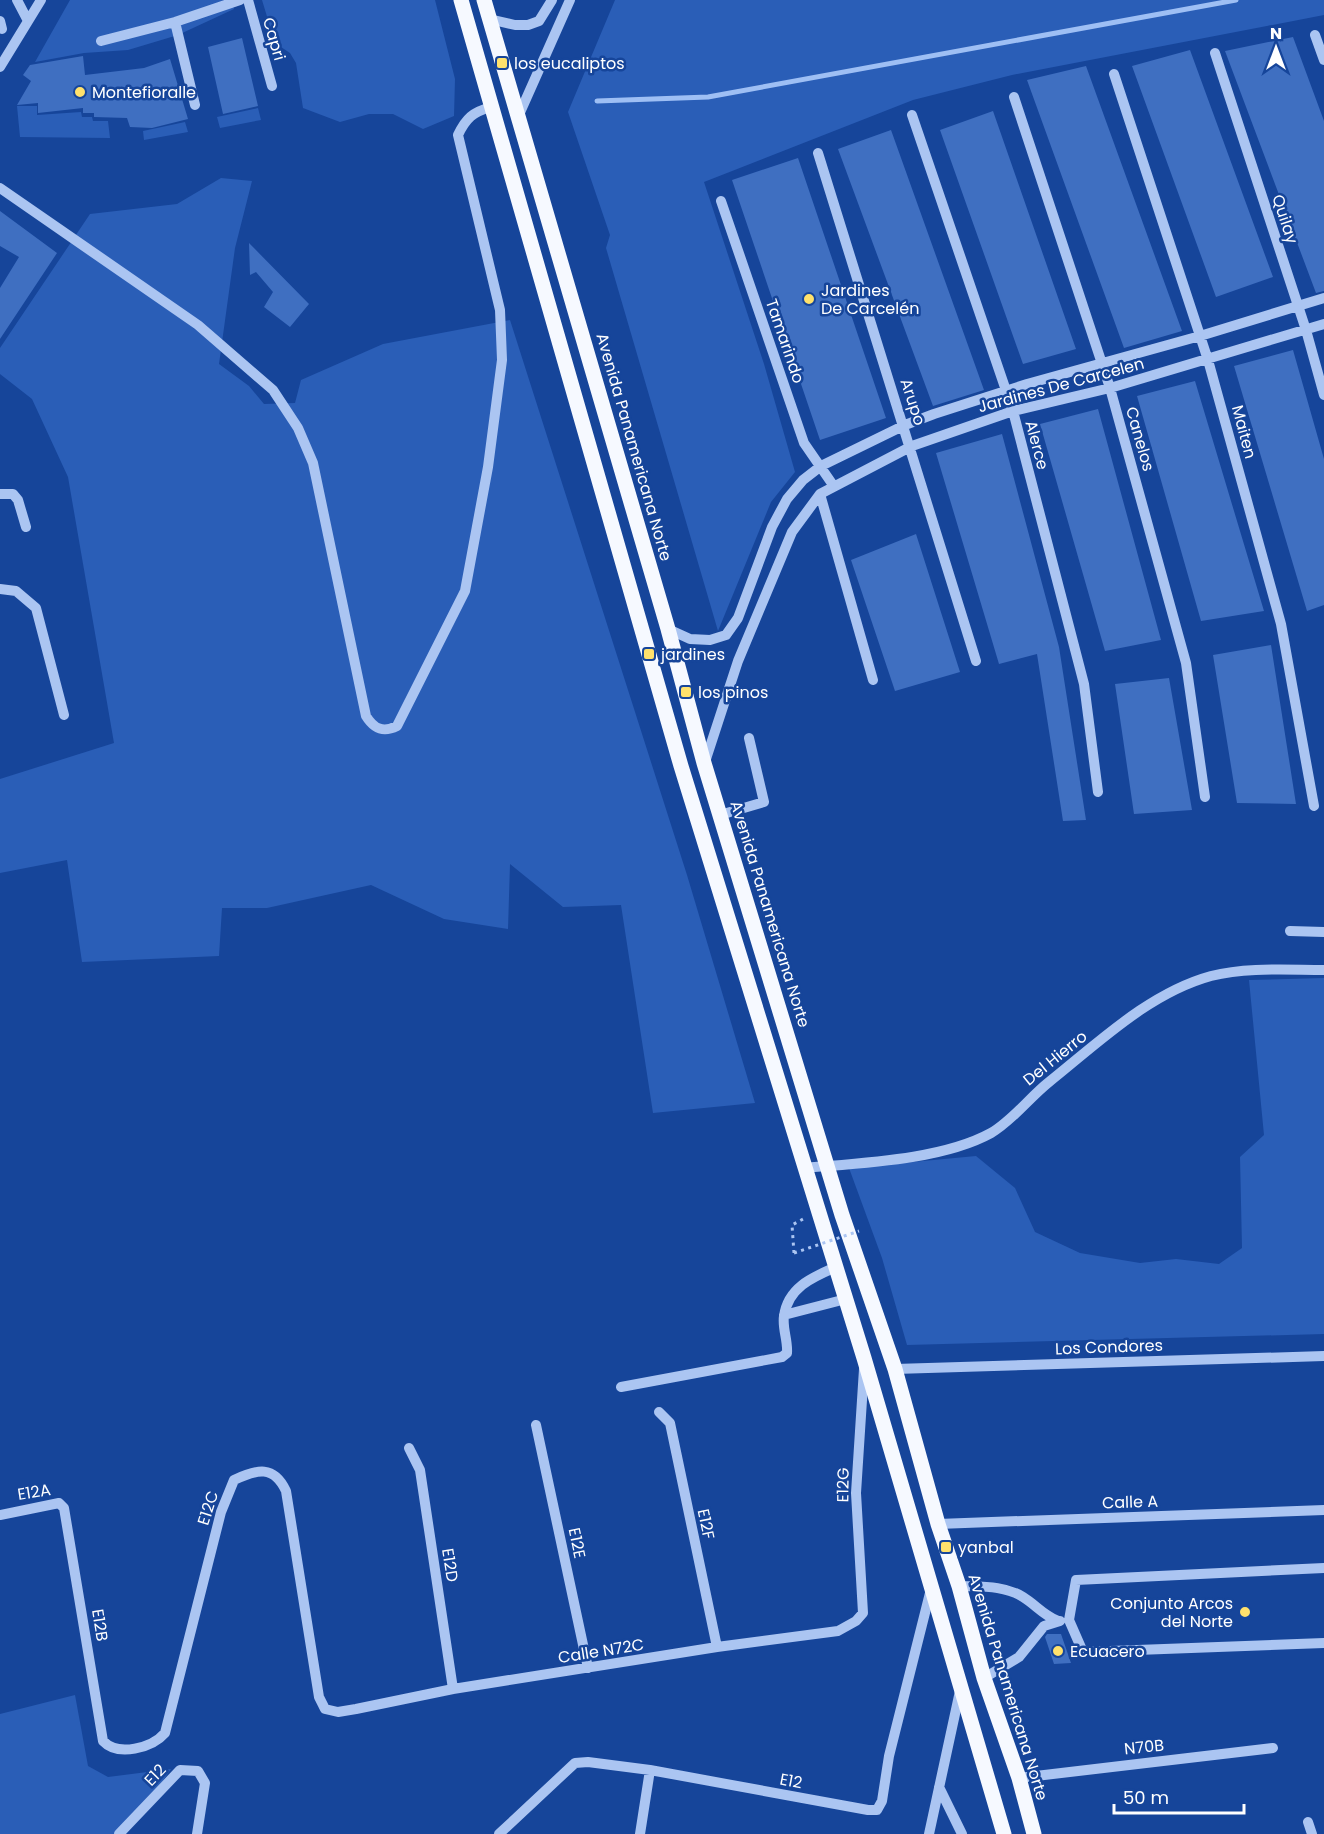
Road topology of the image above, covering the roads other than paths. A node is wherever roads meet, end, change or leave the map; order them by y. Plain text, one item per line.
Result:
1 (17, 0) edge
2 (41, 0) edge
3 (240, 0) edge
4 (248, 0) edge
5 (461, 0) edge
6 (484, 0) edge
7 (552, 0) edge
8 (570, 0) edge
9 (489, 19) junction
10 (28, 21) junction
11 (175, 22) junction
12 (1315, 34) dead end
13 (101, 41) dead end
14 (1215, 53) dead end
15 (1324, 60) edge
16 (0, 67) edge
17 (1114, 74) dead end
18 (272, 87) dead end
19 (1014, 97) dead end
20 (195, 105) dead end
21 (491, 107) junction
22 (912, 116) dead end
23 (518, 117) junction
24 (818, 153) dead end
25 (0, 188) edge
26 (721, 201) dead end
27 (1324, 298) edge
28 (1298, 304) junction
29 (1324, 324) edge
30 (1306, 330) junction
31 (1200, 336) junction
32 (1208, 360) junction
33 (1102, 363) junction
34 (1110, 388) junction
35 (1007, 390) junction
36 (1324, 395) edge
37 (1013, 411) junction
38 (905, 425) junction
39 (912, 446) junction
40 (821, 466) junction
41 (833, 485) junction
42 (0, 494) edge
43 (820, 494) junction
44 (26, 527) dead end
45 (0, 589) edge
46 (668, 629) junction
47 (976, 661) dead end
48 (873, 680) dead end
49 (64, 716) dead end
50 (749, 738) dead end
51 (704, 763) junction
52 (1098, 792) dead end
53 (1205, 797) dead end
54 (1314, 806) dead end
55 (720, 815) junction
56 (1290, 931) dead end
57 (1324, 932) edge
58 (1324, 969) edge
59 (829, 1166) junction
60 (805, 1168) junction
61 (836, 1267) junction
62 (846, 1299) junction
63 (784, 1315) junction
64 (1324, 1356) edge
65 (864, 1358) junction
66 (895, 1369) junction
67 (621, 1387) dead end
68 (659, 1412) dead end
69 (536, 1425) dead end
70 (409, 1448) dead end
71 (1324, 1510) edge
72 (67, 1514) joint
73 (0, 1515) edge
74 (938, 1524) junction
75 (1324, 1568) edge
76 (959, 1586) junction
77 (931, 1588) junction
78 (863, 1613) joint
79 (1063, 1621) junction
80 (1324, 1643) edge
81 (717, 1647) junction
82 (588, 1668) junction
83 (984, 1678) junction
84 (960, 1688) junction
85 (453, 1689) junction
86 (338, 1712) joint
87 (103, 1741) joint
88 (1273, 1748) dead end
89 (650, 1770) junction
90 (1019, 1778) junction
91 (939, 1787) junction
92 (1308, 1822) dead end
93 (119, 1834) edge
94 (197, 1834) edge
95 (499, 1834) edge
96 (640, 1834) edge
97 (929, 1834) edge
98 (962, 1834) edge
99 (1004, 1834) edge
100 (1034, 1834) edge
101 (1312, 1834) edge

1 - 10 street
2 - 10 street
3 - 11 street
4 - 18 street, Capri
5 - 21 main road
6 - 9 main road, Avenida Panamericana Norte
7 - 9 street
8 - 23 street
9 - 23 main road, Avenida Panamericana Norte
10 - 16 street
11 - 13 street
11 - 20 street
12 - 15 street
14 - 28 street, Quilay
17 - 31 street, Maiten
19 - 33 street, Canelos
21 - 25 street
21 - 60 main road
22 - 35 street, Alerce
23 - 46 main road, Avenida Panamericana Norte
24 - 38 street, Arupo
26 - 40 street, Tamarindo
27 - 28 street, Jardines De Carcelen
28 - 30 street, Quilay
28 - 31 street, Jardines De Carcelen
29 - 30 street, Jardines De Carcelen
30 - 32 street, Jardines De Carcelen
30 - 36 street, Quilay
31 - 32 street, Maiten
31 - 33 street, Jardines De Carcelen
32 - 34 street, Jardines De Carcelen
32 - 54 street, Maiten
33 - 34 street, Canelos
33 - 35 street, Jardines De Carcelen
34 - 37 street, Jardines De Carcelen
34 - 53 street, Canelos
35 - 37 street, Alerce
35 - 38 street, Jardines De Carcelen
37 - 39 street, Jardines De Carcelen
37 - 52 street, Alerce
38 - 39 street, Arupo
38 - 40 street, Jardines De Carcelen
39 - 41 street, Jardines De Carcelen
39 - 47 street, Arupo
40 - 41 street, Tamarindo
40 - 46 street, Jardines De Carcelen
41 - 43 street, Jardines De Carcelen
42 - 44 street
43 - 48 street
43 - 51 street, Jardines De Carcelen
45 - 49 street
46 - 51 main road, Avenida Panamericana Norte
50 - 55 street
51 - 55 main road, Avenida Panamericana Norte
55 - 59 main road, Avenida Panamericana Norte
56 - 57 street
58 - 59 street, Del Hierro
59 - 60 street, Del Hierro
59 - 66 main road, Avenida Panamericana Norte
60 - 61 main road
61 - 62 main road
61 - 63 street
62 - 63 street
62 - 65 main road
63 - 67 street
64 - 66 street, Los Condores
65 - 77 main road
65 - 78 street, E12G
66 - 74 main road, Avenida Panamericana Norte
68 - 81 street, E12F
69 - 82 street, E12E
70 - 85 street, E12D
71 - 74 street, Calle A
72 - 73 street, E12A
72 - 87 street, E12B
74 - 76 main road, Avenida Panamericana Norte
75 - 79 street
76 - 79 street
76 - 83 main road, Avenida Panamericana Norte
77 - 84 main road
77 - 89 street, E12
78 - 81 street, Calle N72C
79 - 80 street
79 - 83 street
81 - 82 street, Calle N72C
82 - 85 street, Calle N72C
83 - 90 main road, Avenida Panamericana Norte
84 - 91 street
84 - 99 main road
85 - 86 street, Calle N72C
86 - 87 street, E12C
88 - 90 street, N70B
89 - 95 street, E12
89 - 96 street
90 - 100 main road, Avenida Panamericana Norte
91 - 97 street
91 - 98 street
92 - 101 street
93 - 94 street, E12

